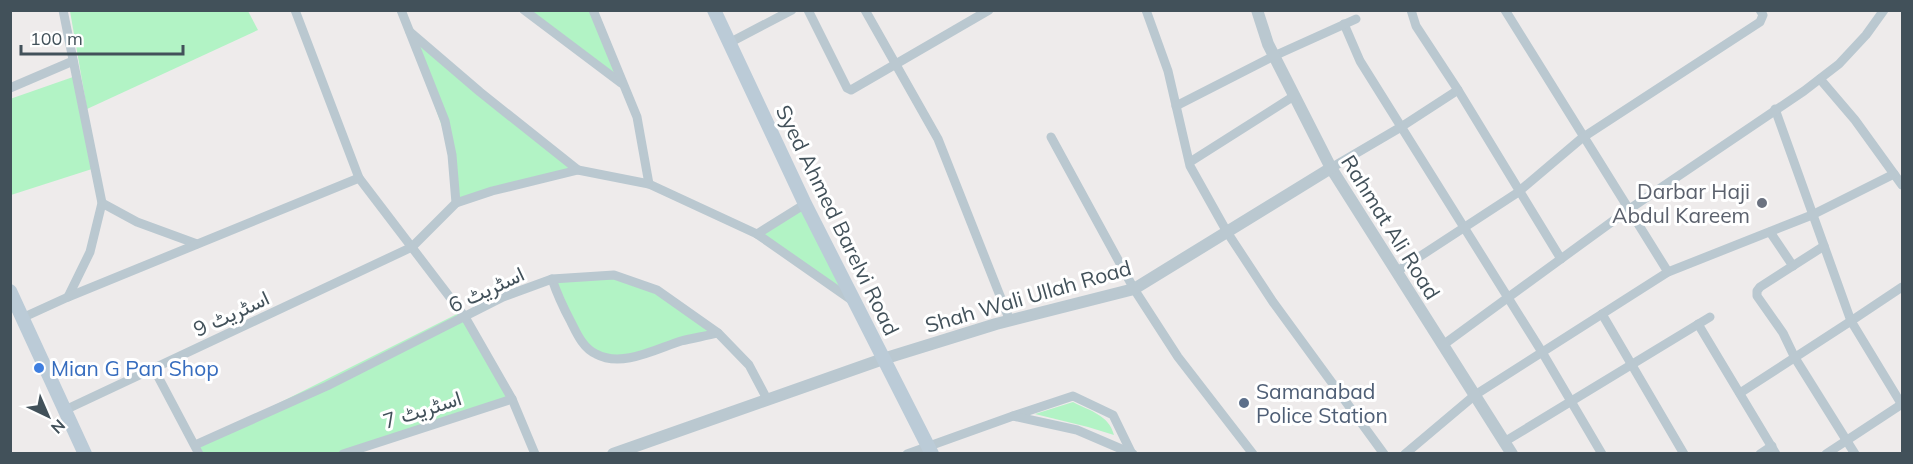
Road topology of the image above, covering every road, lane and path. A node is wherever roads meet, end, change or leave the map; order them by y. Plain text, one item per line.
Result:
1 (63, 10) edge
2 (295, 10) edge
3 (401, 10) edge
4 (524, 10) edge
5 (592, 10) edge
6 (714, 10) edge
7 (792, 10) edge
8 (808, 10) edge
9 (865, 10) edge
10 (989, 10) edge
11 (1146, 10) edge
12 (1257, 10) edge
13 (1411, 10) edge
14 (1504, 10) edge
15 (1760, 10) edge
16 (1884, 10) edge
17 (1356, 19) dead end
18 (1344, 24) junction
19 (408, 30) junction
20 (729, 43) junction
21 (1274, 56) junction
22 (74, 61) junction
23 (894, 64) junction
24 (1820, 79) junction
25 (623, 84) junction
26 (10, 88) edge
27 (1458, 90) junction
28 (1294, 96) junction
29 (1176, 106) junction
30 (1775, 109) junction
31 (1401, 127) junction
32 (1051, 137) dead end
33 (1582, 138) junction
34 (1190, 162) junction
35 (1331, 168) junction
36 (578, 170) junction
37 (1894, 174) junction
38 (359, 178) junction
39 (649, 184) junction
40 (1902, 185) edge
41 (1520, 190) junction
42 (102, 203) junction
43 (456, 203) junction
44 (805, 204) junction
45 (1628, 210) junction
46 (1812, 215) junction
47 (1464, 228) junction
48 (1227, 232) junction
49 (1770, 232) junction
50 (757, 234) junction
51 (196, 244) junction
52 (1824, 246) junction
53 (412, 247) junction
54 (1561, 259) junction
55 (1793, 266) junction
56 (1396, 272) junction
57 (1668, 273) junction
58 (552, 279) junction
59 (1902, 287) edge
60 (1134, 289) junction
61 (10, 291) edge
62 (68, 297) junction
63 (1507, 298) junction
64 (857, 304) junction
65 (1602, 314) junction
66 (1710, 316) dead end
67 (465, 317) junction
68 (22, 318) junction
69 (1010, 321) junction
70 (1851, 321) junction
71 (1698, 324) junction
72 (718, 333) junction
73 (1443, 345) junction
74 (1542, 352) junction
75 (883, 358) junction
76 (1795, 358) junction
77 (1632, 365) junction
78 (154, 369) junction
79 (1740, 393) junction
80 (1475, 395) junction
81 (512, 399) junction
82 (767, 399) junction
83 (1571, 401) junction
84 (1902, 404) edge
85 (65, 410) junction
86 (1013, 416) junction
87 (1846, 440) junction
88 (1504, 442) junction
89 (197, 449) edge
90 (929, 450) edge
91 (1774, 450) edge
92 (85, 453) edge
93 (343, 453) edge
94 (535, 453) edge
95 (613, 453) edge
96 (907, 453) edge
97 (1132, 453) edge
98 (1253, 453) edge
99 (1384, 453) edge
100 (1405, 453) edge
101 (1512, 453) edge
102 (1602, 453) edge
103 (1684, 453) edge
104 (1760, 453) edge
105 (1826, 453) edge
106 (1855, 453) edge

1 - 22 street
2 - 38 street
3 - 19 street
4 - 25 street
5 - 25 street
6 - 20 main road, Syed Ahmed Barelvi Road
7 - 20 street
8 - 23 street
9 - 23 street
10 - 23 street
11 - 29 street
12 - 21 street, Rahmat Ali Road
13 - 27 street
14 - 33 street
15 - 33 street
16 - 24 street
17 - 18 street
18 - 21 street
18 - 31 street
19 - 36 street
19 - 43 street
20 - 44 main road, Syed Ahmed Barelvi Road
21 - 28 street, Rahmat Ali Road
21 - 29 street
22 - 26 street
22 - 42 street
23 - 69 street
24 - 30 street
24 - 37 street
25 - 39 street
27 - 31 street
27 - 41 street
28 - 34 street
28 - 35 street, Rahmat Ali Road
29 - 34 street
30 - 45 street
30 - 46 street
31 - 35 street
31 - 47 street
32 - 60 street
33 - 41 street
33 - 45 street
34 - 48 street
35 - 48 street, Shah Wali Ullah Road
35 - 56 street, Rahmat Ali Road
36 - 39 street
36 - 43 street
37 - 40 street
37 - 46 street
38 - 51 street
38 - 53 street
39 - 50 street
41 - 47 street
41 - 54 street
42 - 51 street
42 - 62 street
43 - 53 street, اسٹریٹ 9
44 - 50 street
44 - 64 main road, Syed Ahmed Barelvi Road
45 - 54 street
45 - 57 street
46 - 49 street
46 - 52 street
47 - 56 street
47 - 63 street
48 - 60 street, Shah Wali Ullah Road
48 - 99 street
49 - 55 street
49 - 57 street
50 - 64 street
51 - 62 street
52 - 55 street
52 - 70 street
53 - 67 street
53 - 78 street, اسٹریٹ 9
54 - 63 street
55 - 76 street
56 - 73 street, Rahmat Ali Road
57 - 65 street
58 - 67 street, اسٹریٹ 6
58 - 72 street, اسٹریٹ 6
58 - 72 street
59 - 70 street
60 - 69 street, Shah Wali Ullah Road
60 - 98 street
61 - 68 main road
62 - 68 street
63 - 73 street
63 - 74 street
64 - 75 main road, Syed Ahmed Barelvi Road
65 - 74 street
65 - 77 street
66 - 71 street
67 - 81 street
67 - 89 street, اسٹریٹ 6
68 - 85 main road
69 - 75 street, Shah Wali Ullah Road
70 - 76 street
70 - 84 street
71 - 77 street
71 - 79 street
72 - 82 street, اسٹریٹ 6
73 - 80 street, Rahmat Ali Road
74 - 80 street
74 - 83 street
75 - 82 street, Shah Wali Ullah Road
75 - 90 main road, Syed Ahmed Barelvi Road
76 - 79 street
76 - 87 street
77 - 83 street
77 - 103 street
78 - 85 street, اسٹریٹ 9
78 - 89 street
79 - 91 street
80 - 88 street, Rahmat Ali Road
80 - 100 street
81 - 93 street, اسٹریٹ 7
81 - 94 street
82 - 95 street, Shah Wali Ullah Road
83 - 88 street
83 - 102 street
84 - 87 street
85 - 92 main road
86 - 90 street
86 - 97 street
86 - 97 street
87 - 105 street
87 - 106 street
88 - 101 street, Rahmat Ali Road
90 - 96 street
91 - 104 street

